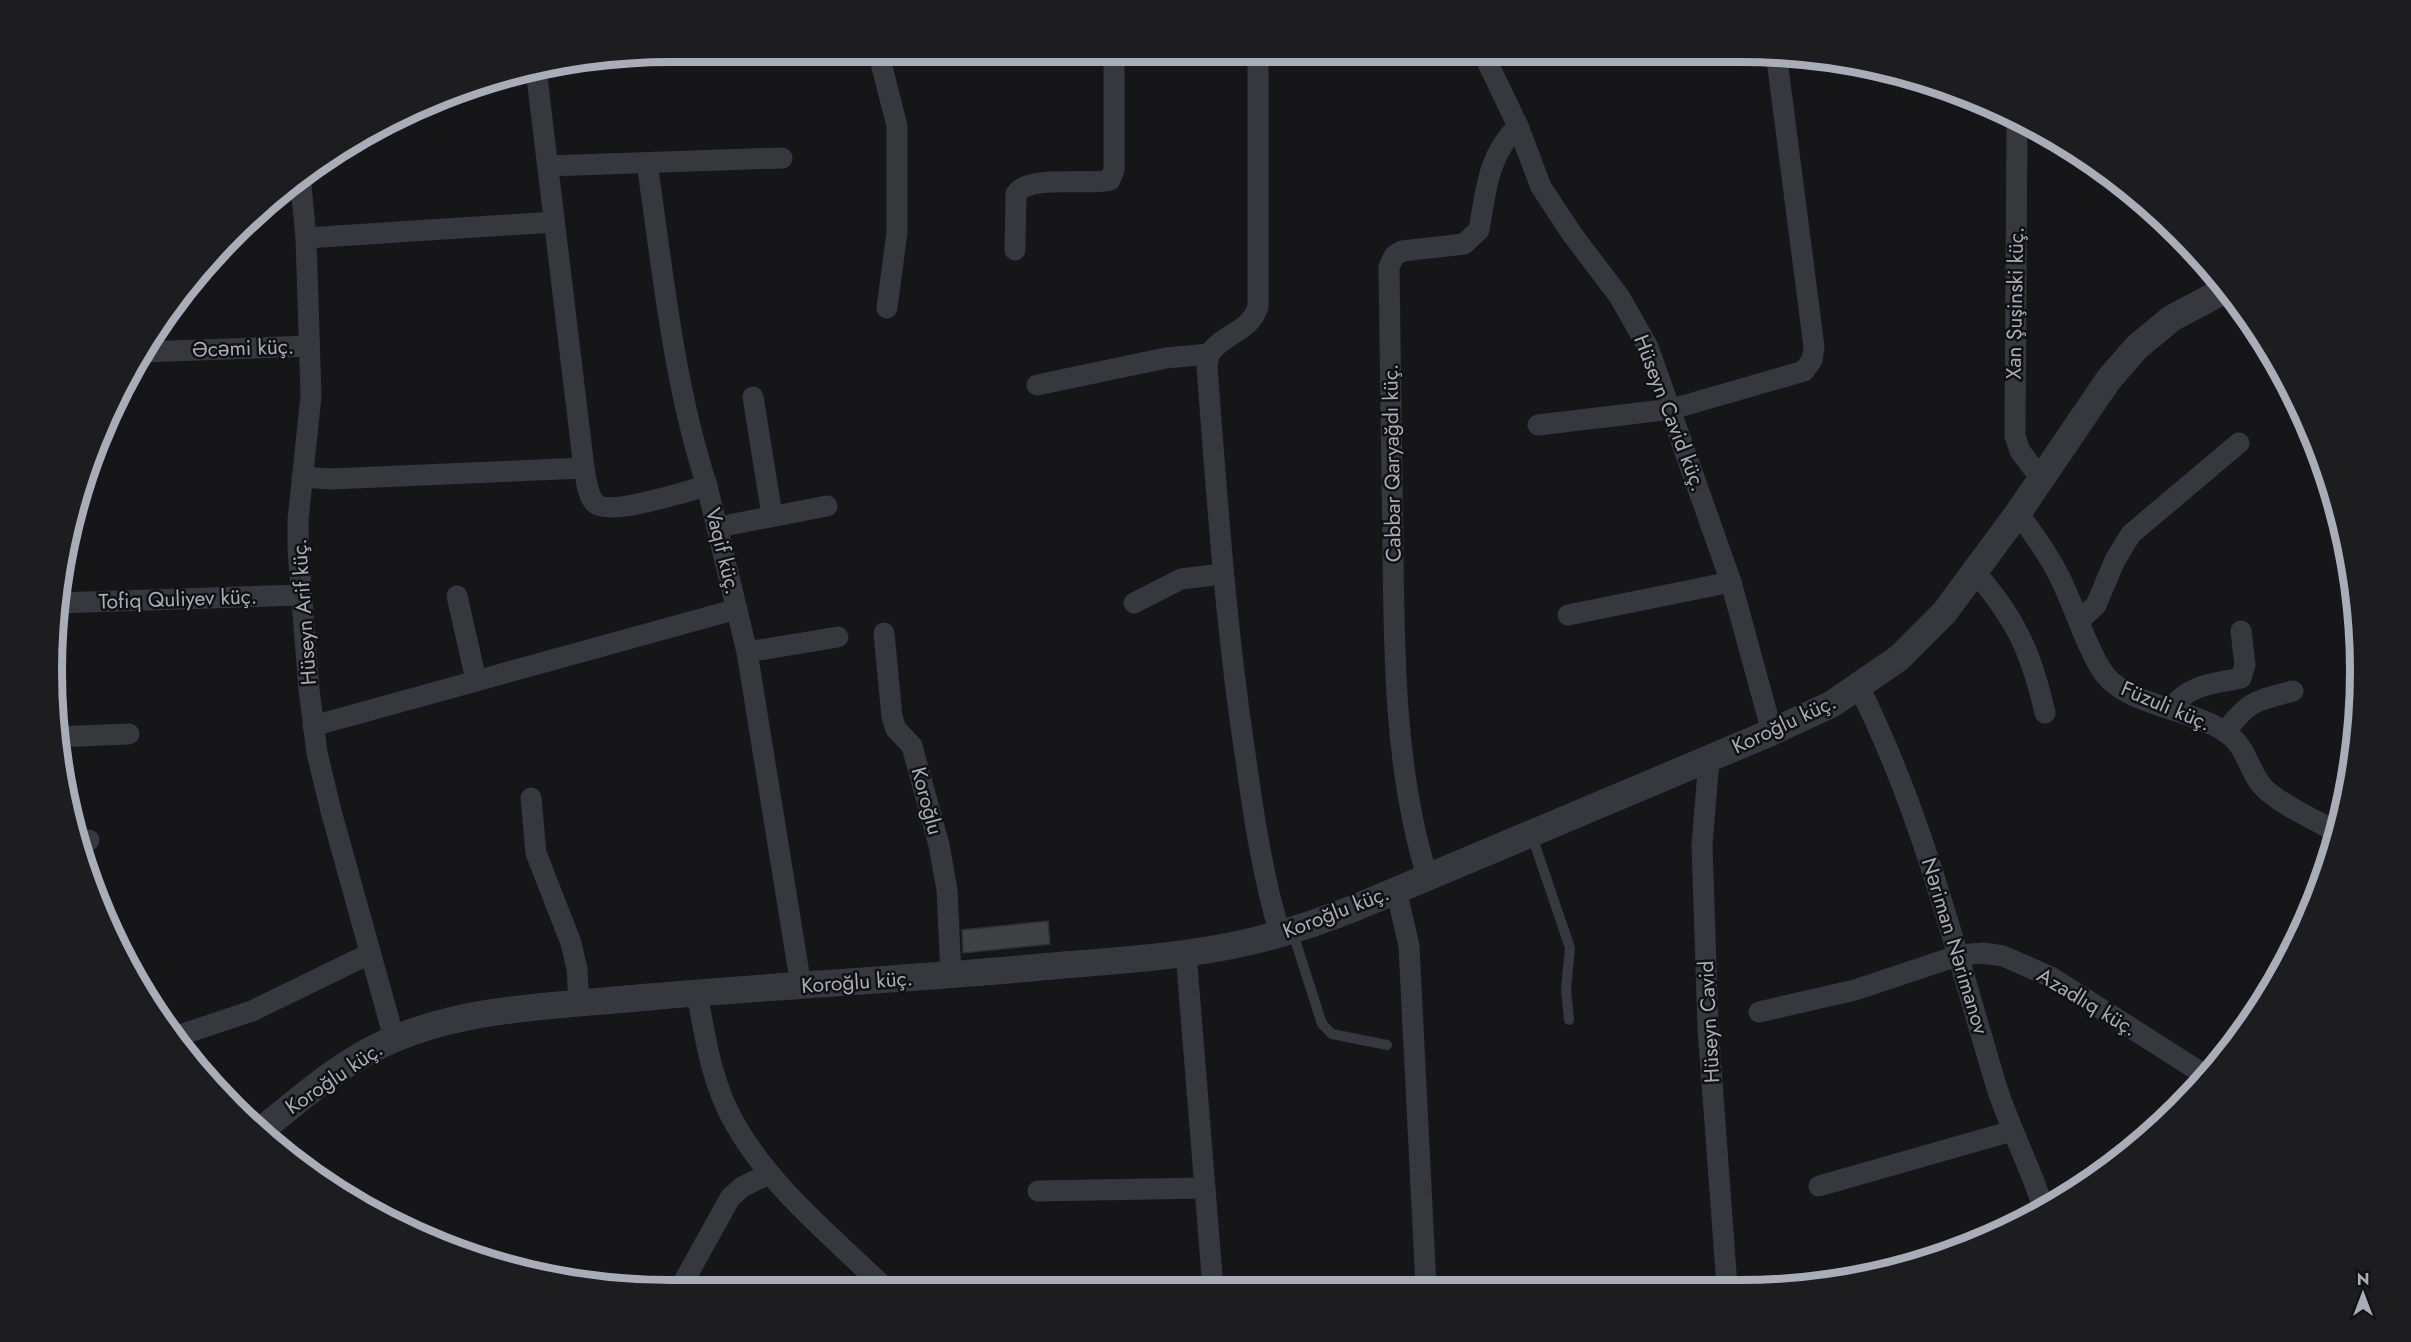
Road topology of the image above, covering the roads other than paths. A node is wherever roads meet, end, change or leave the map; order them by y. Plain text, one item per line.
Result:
1 (881, 62) edge
2 (1114, 62) edge
3 (1258, 62) edge
4 (1487, 62) edge
5 (1777, 63) edge
6 (537, 76) edge
7 (1518, 126) junction
8 (2017, 128) edge
9 (782, 158) dead end
10 (647, 163) junction
11 (548, 166) junction
12 (301, 186) edge
13 (554, 222) junction
14 (306, 238) junction
15 (1015, 250) dead end
16 (2219, 293) edge
17 (887, 308) dead end
18 (309, 346) junction
19 (152, 352) edge
20 (1209, 354) junction
21 (1037, 385) dead end
22 (753, 397) dead end
23 (1672, 409) junction
24 (1538, 425) dead end
25 (2239, 443) dead end
26 (584, 468) junction
27 (302, 477) junction
28 (2041, 478) junction
29 (707, 486) junction
30 (827, 506) dead end
31 (2018, 513) junction
32 (772, 515) junction
33 (718, 527) junction
34 (1975, 572) junction
35 (1222, 574) junction
36 (1731, 582) junction
37 (301, 595) junction
38 (457, 596) dead end
39 (66, 603) edge
40 (1134, 603) dead end
41 (737, 609) junction
42 (1568, 615) dead end
43 (2079, 621) junction
44 (2241, 631) dead end
45 (884, 633) dead end
46 (838, 637) dead end
47 (747, 652) junction
48 (476, 680) junction
49 (1859, 687) junction
50 (2293, 691) dead end
51 (2171, 708) junction
52 (2045, 713) dead end
53 (313, 726) junction
54 (1772, 732) junction
55 (2225, 732) junction
56 (129, 734) dead end
57 (66, 737) edge
58 (1709, 759) junction
59 (531, 798) dead end
60 (2329, 828) edge
61 (1531, 832) junction
62 (1426, 876) junction
63 (1396, 889) junction
64 (1286, 932) junction
65 (1186, 953) junction
66 (369, 954) junction
67 (1960, 955) junction
68 (951, 975) junction
69 (801, 986) junction
70 (697, 993) junction
71 (579, 1004) junction
72 (1759, 1012) dead end
73 (1569, 1020) dead end
74 (182, 1034) edge
75 (394, 1038) junction
76 (1387, 1045) dead end
77 (2199, 1072) edge
78 (266, 1126) edge
79 (2012, 1131) junction
80 (769, 1174) junction
81 (1819, 1186) dead end
82 (1205, 1188) junction
83 (1038, 1191) dead end
84 (2041, 1201) edge
85 (685, 1280) edge
86 (877, 1280) edge
87 (1212, 1280) edge
88 (1426, 1280) edge
89 (1727, 1280) edge

1 - 17 street
2 - 15 street
3 - 20 street
4 - 7 street, Hüseyn Cavid küç.
5 - 23 street
6 - 11 street, Vaqif küç.
7 - 23 street, Hüseyn Cavid küç.
7 - 62 street, Cabbar Qaryağdı küç.
8 - 28 street, Xan Şuşinski küç.
9 - 10 street
10 - 11 street
10 - 29 street
11 - 13 street, Vaqif küç.
12 - 14 street, Hüseyn Arif küç.
13 - 14 street
13 - 26 street, Vaqif küç.
14 - 18 street, Hüseyn Arif küç.
16 - 28 street, Koroğlu küç.
18 - 19 street, Əcəmi küç.
18 - 27 street, Hüseyn Arif küç.
20 - 21 street
20 - 35 street
22 - 32 street
23 - 24 street
23 - 36 street, Hüseyn Cavid küç.
25 - 43 street
26 - 27 street
26 - 29 street, Vaqif küç.
27 - 37 street, Hüseyn Arif küç.
28 - 31 street, Koroğlu küç.
29 - 33 street, Vaqif küç.
30 - 32 street
31 - 34 street, Koroğlu küç.
31 - 43 street, Füzuli küç.
32 - 33 street
33 - 41 street, Vaqif küç.
34 - 49 street, Koroğlu küç.
34 - 52 street
35 - 40 street
35 - 64 street
36 - 42 street
36 - 54 street, Hüseyn Cavid küç.
37 - 39 street, Tofiq Quliyev küç.
37 - 53 street, Hüseyn Arif küç.
38 - 48 street
41 - 47 street, Vaqif küç.
41 - 48 street
43 - 51 street, Füzuli küç.
44 - 51 street
45 - 68 street, Koroğlu
46 - 47 street
47 - 69 street, Vaqif küç.
48 - 53 street
49 - 54 street, Koroğlu küç.
49 - 67 street, Nəriman Nərimanov
50 - 55 street
51 - 55 street, Füzuli küç.
53 - 66 street, Hüseyn Arif küç.
54 - 58 street, Koroğlu küç.
55 - 60 street, Füzuli küç.
56 - 57 street
58 - 61 street, Koroğlu küç.
58 - 89 street, Hüseyn Cavid
59 - 71 street
61 - 62 street, Koroğlu küç.
61 - 73 lane
62 - 63 street, Koroğlu küç.
63 - 64 street, Koroğlu küç.
63 - 88 street
64 - 65 street, Koroğlu küç.
64 - 76 lane
65 - 68 street, Koroğlu küç.
65 - 82 street
66 - 74 street
66 - 75 street, Hüseyn Arif küç.
67 - 72 street, Azadlıq küç.
67 - 77 street, Azadlıq küç.
67 - 79 street, Nəriman Nərimanov
68 - 69 street, Koroğlu küç.
69 - 70 street, Koroğlu küç.
70 - 71 street, Koroğlu küç.
70 - 80 street
71 - 75 street, Koroğlu küç.
75 - 78 street, Koroğlu küç.
79 - 81 street
79 - 84 street, Nəriman Nərimanov
80 - 85 street
80 - 86 street
82 - 83 street
82 - 87 street

